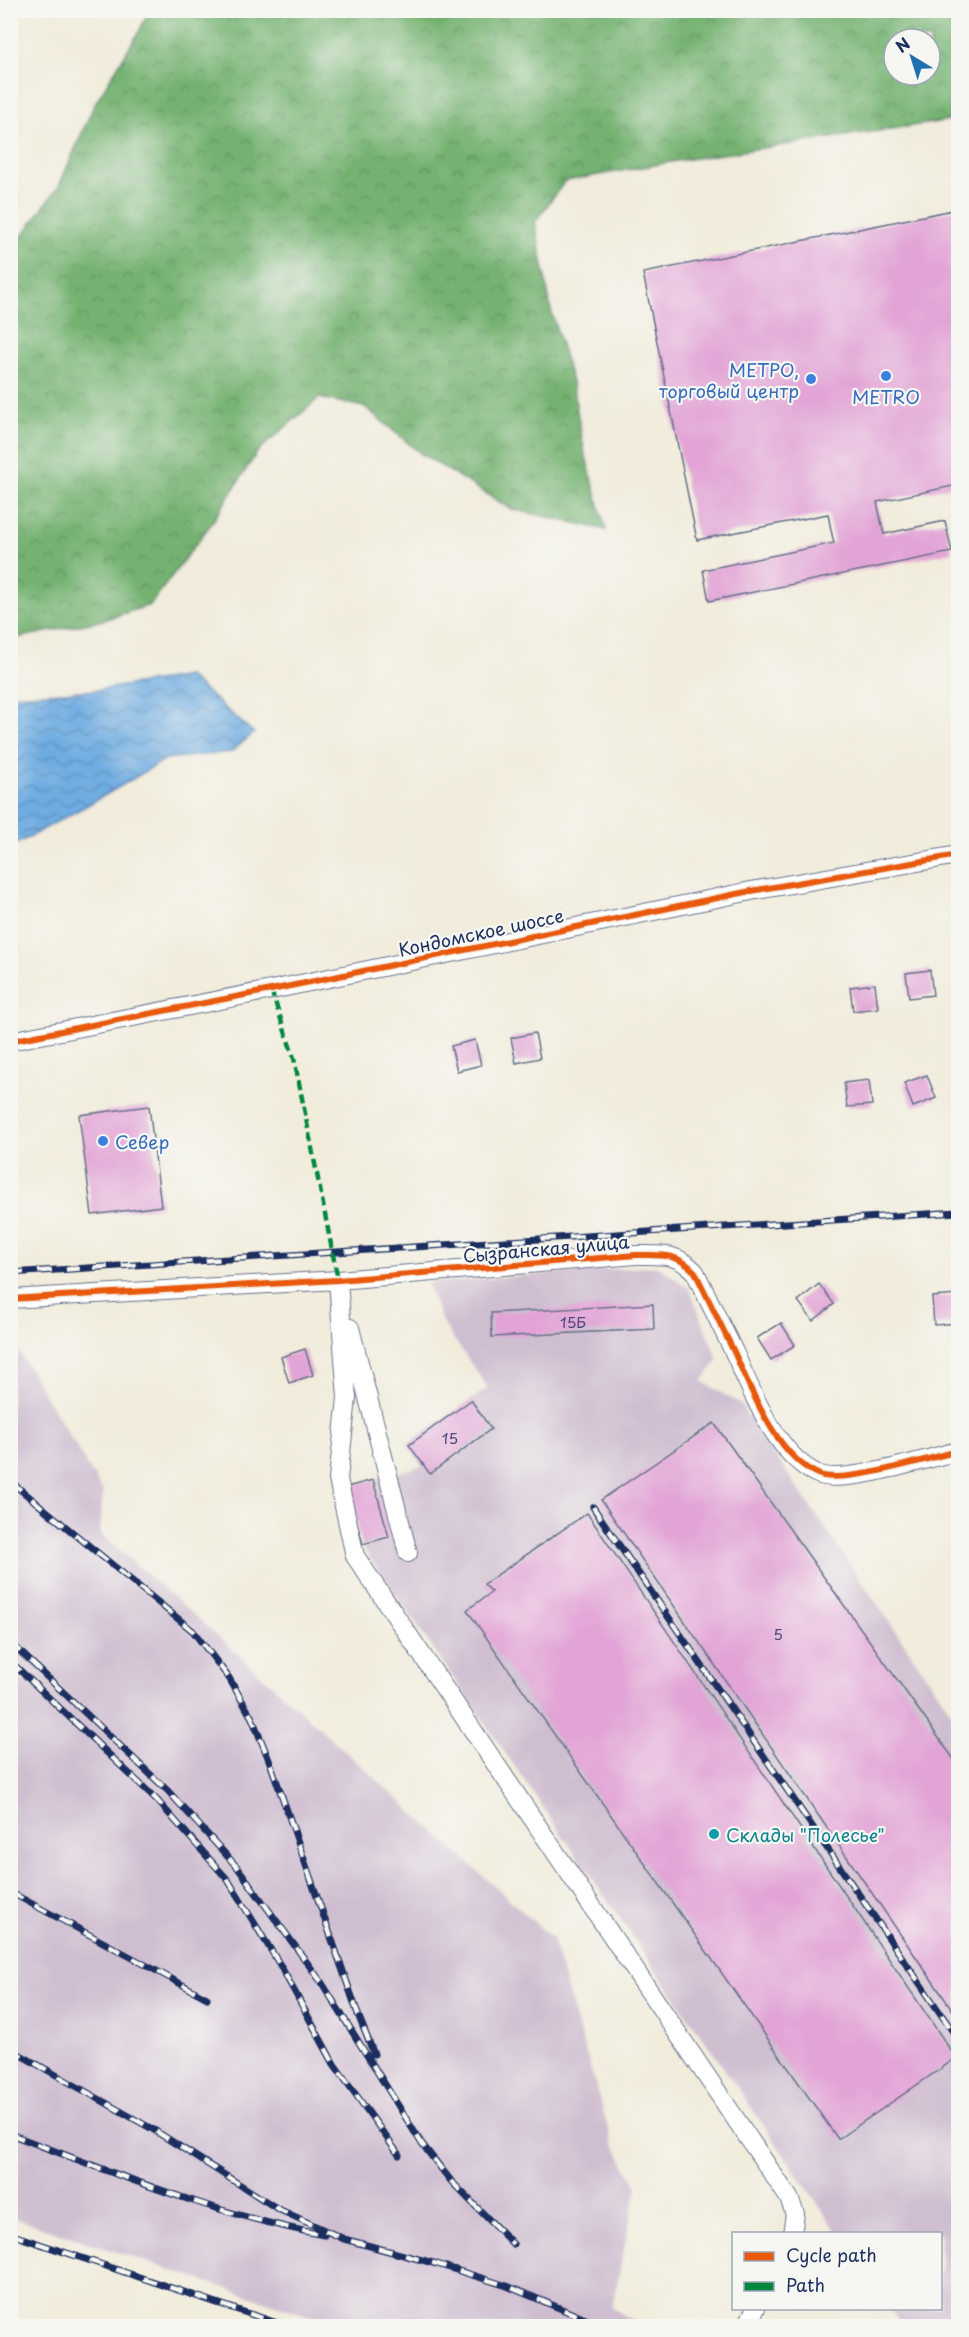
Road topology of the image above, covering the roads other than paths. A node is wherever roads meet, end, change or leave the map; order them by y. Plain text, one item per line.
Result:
1 (958, 855) edge
2 (10, 1041) edge
3 (338, 1280) junction
4 (10, 1299) edge
5 (958, 1451) edge
6 (408, 1553) dead end
7 (792, 2232) edge
8 (755, 2310) edge
9 (747, 2326) edge

1 - 2 street, Кондомское шоссе
3 - 4 street, Сызранская улица
3 - 5 street, Сызранская улица
3 - 6 street
3 - 7 street
8 - 9 street

